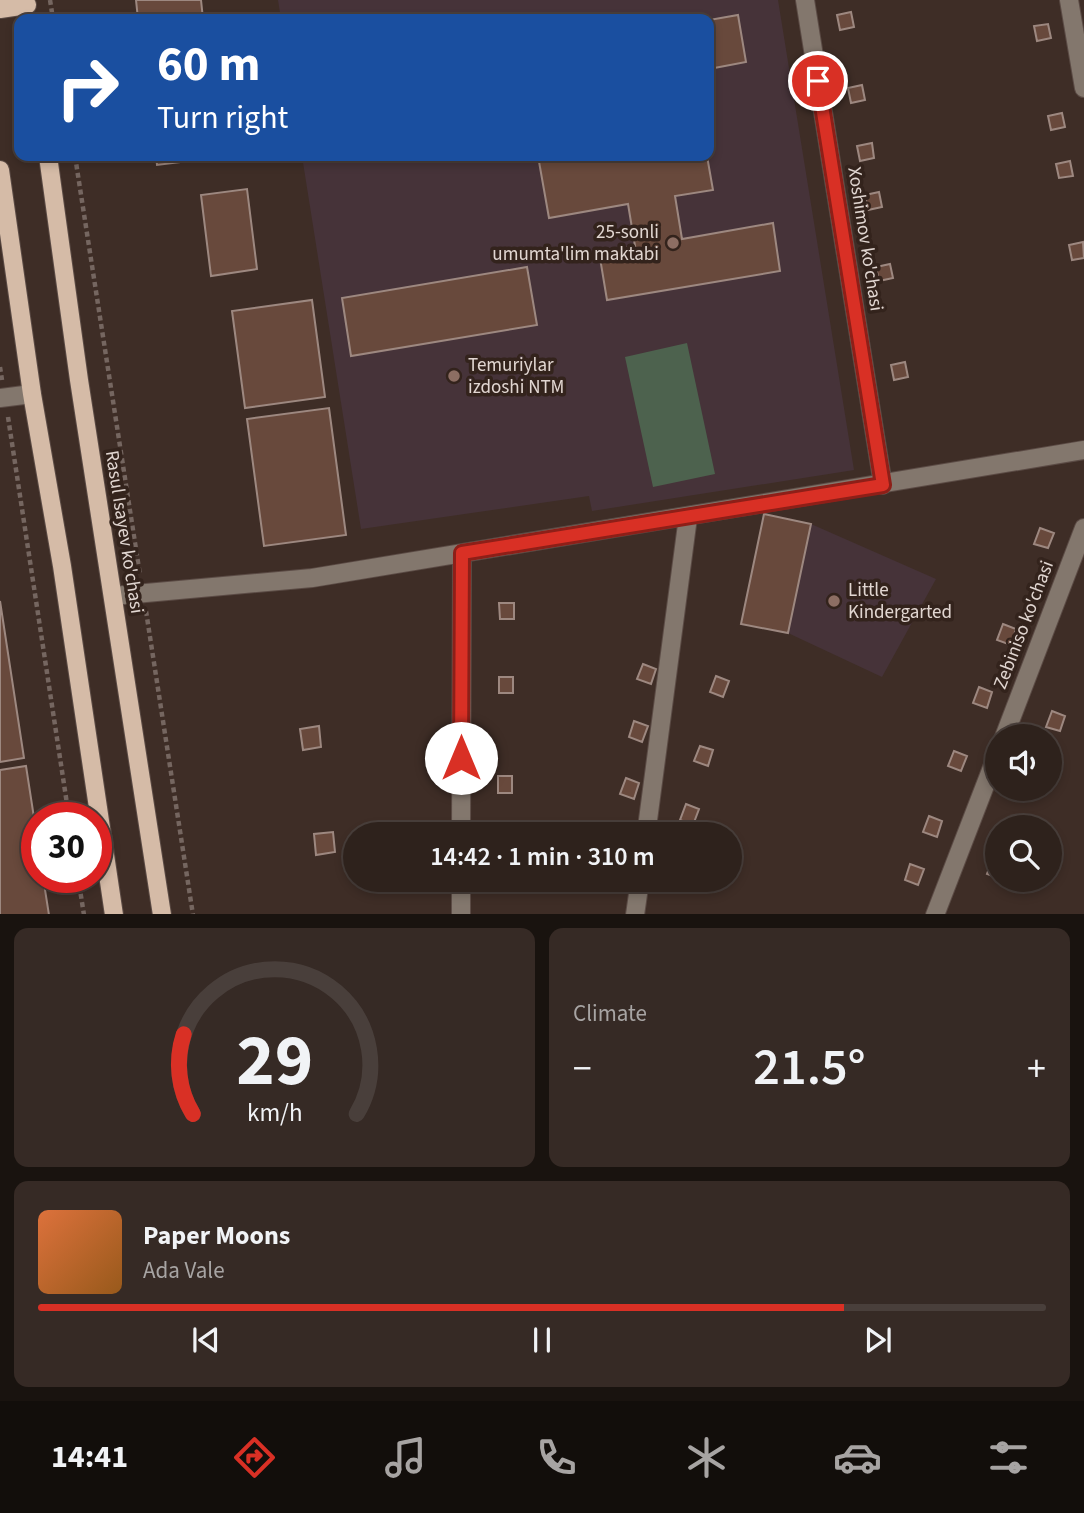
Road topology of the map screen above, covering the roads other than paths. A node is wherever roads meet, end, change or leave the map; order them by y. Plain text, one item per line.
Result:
1 (805, 0) edge
2 (1069, 0) edge
3 (27, 8) edge
4 (0, 9) edge
5 (1084, 88) edge
6 (49, 161) edge
7 (0, 170) edge
8 (32, 394) junction
9 (2, 398) edge
10 (1084, 450) edge
11 (883, 485) junction
12 (688, 517) junction
13 (1084, 528) edge
14 (462, 553) junction
15 (113, 596) junction
16 (1009, 724) edge
17 (985, 786) edge
18 (461, 822) edge
19 (648, 822) edge
20 (461, 892) edge
21 (638, 892) edge
22 (114, 914) edge
23 (162, 914) edge
24 (461, 914) edge
25 (635, 914) edge
26 (935, 914) edge

1 - 11 street, Xoshimov ko'chasi
2 - 5 street
3 - 4 main road
6 - 15 main road, Rasul Isayev ko'chasi
7 - 8 main road
8 - 9 street
8 - 22 main road
10 - 11 street
11 - 12 street
12 - 14 street
12 - 19 street
13 - 16 street, Zebiniso ko'chasi
14 - 15 street
14 - 18 street
15 - 23 main road, Rasul Isayev ko'chasi
17 - 26 street
20 - 24 street
21 - 25 street

